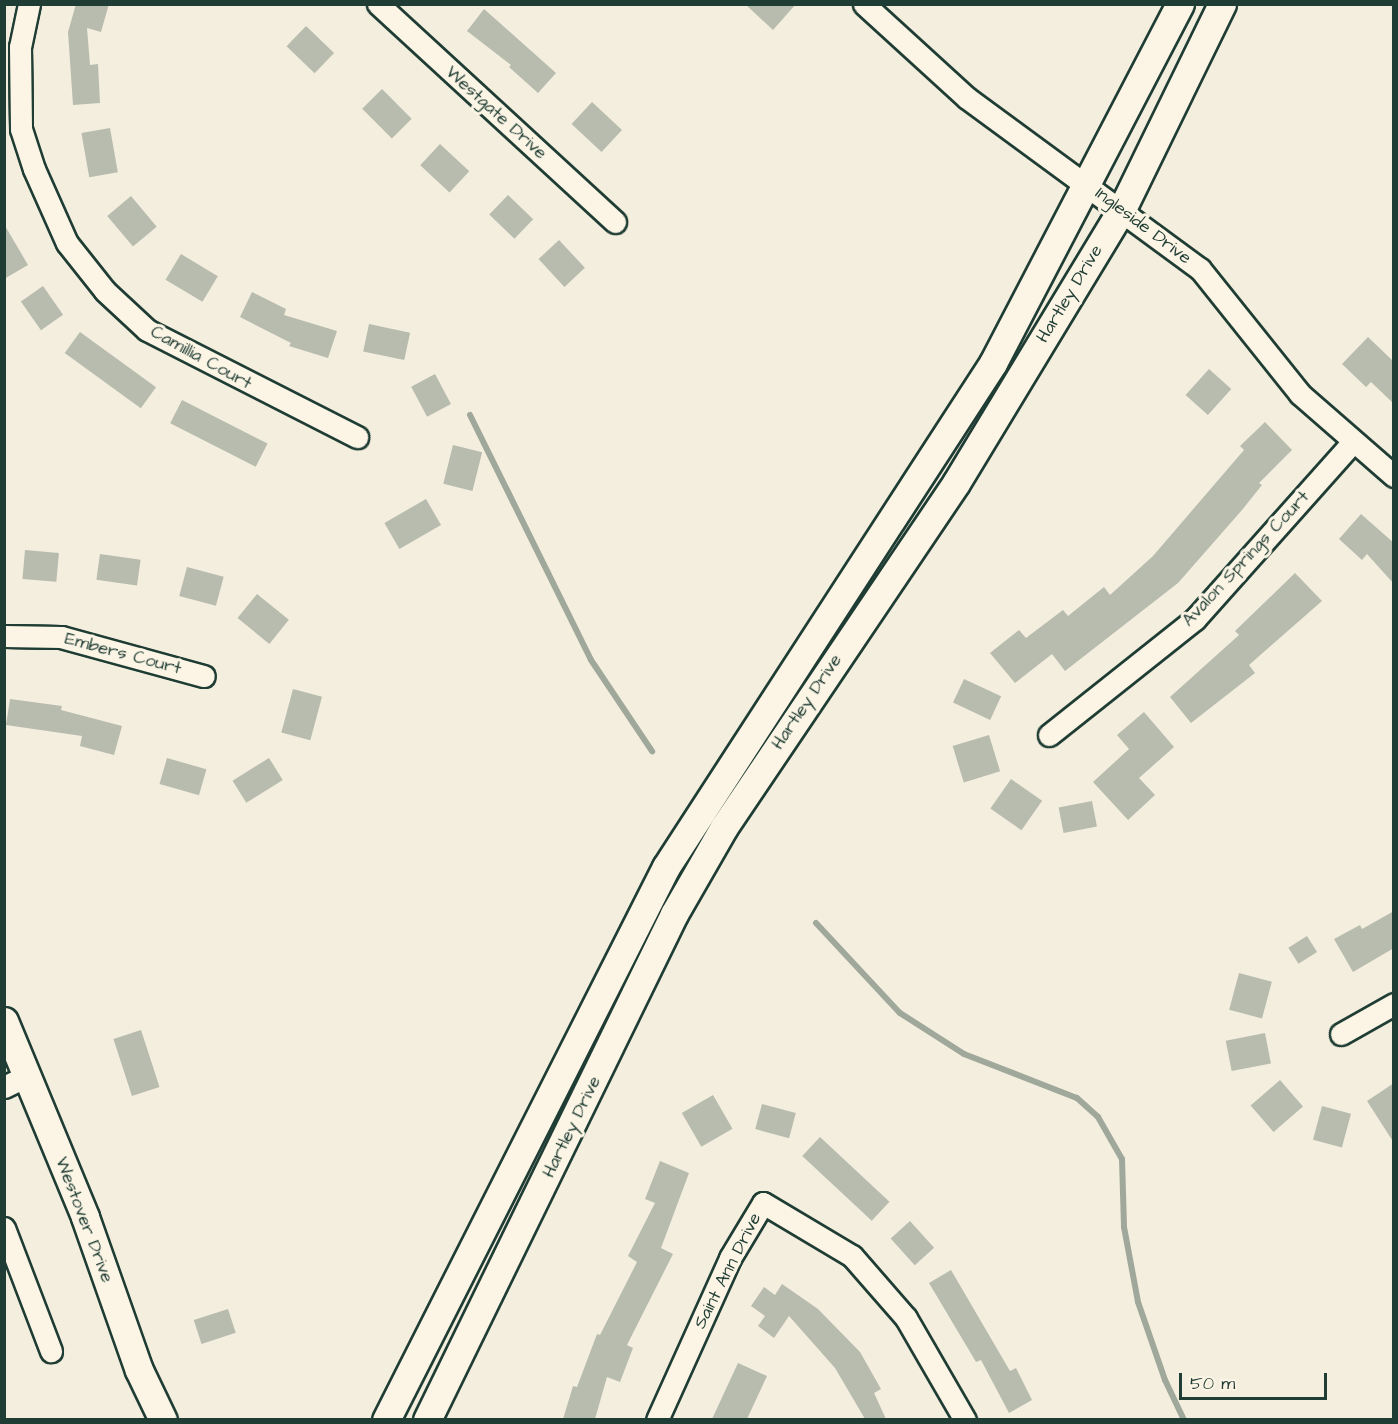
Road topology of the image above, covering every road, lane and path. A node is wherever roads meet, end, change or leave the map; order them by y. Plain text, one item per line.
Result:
1 (29, 4) edge
2 (378, 4) edge
3 (864, 4) edge
4 (1180, 4) edge
5 (1222, 4) edge
6 (1086, 182) junction
7 (1122, 209) junction
8 (615, 222) dead end
9 (357, 438) dead end
10 (1352, 444) junction
11 (1394, 476) edge
12 (4, 636) edge
13 (204, 676) dead end
14 (1049, 735) dead end
15 (1394, 1004) edge
16 (4, 1021) edge
17 (1341, 1034) dead end
18 (16, 1081) edge
19 (4, 1228) edge
20 (51, 1351) dead end
21 (163, 1419) edge
22 (386, 1419) edge
23 (427, 1419) edge
24 (657, 1419) edge
25 (965, 1419) edge

1 - 9 street, Camillia Court
2 - 8 street, Westgate Drive
3 - 6 street, Ingleside Drive
4 - 6 street, Hartley Drive
5 - 7 street, Hartley Drive
6 - 7 street, Ingleside Drive
6 - 22 street, Hartley Drive
7 - 10 street, Ingleside Drive
7 - 23 street, Hartley Drive
10 - 11 street, Ingleside Drive
10 - 14 street, Avalon Springs Court
12 - 13 street, Embers Court
15 - 17 street
16 - 18 street, Westover Drive
18 - 21 street, Westover Drive
19 - 20 street
24 - 25 street, Saint Ann Drive

